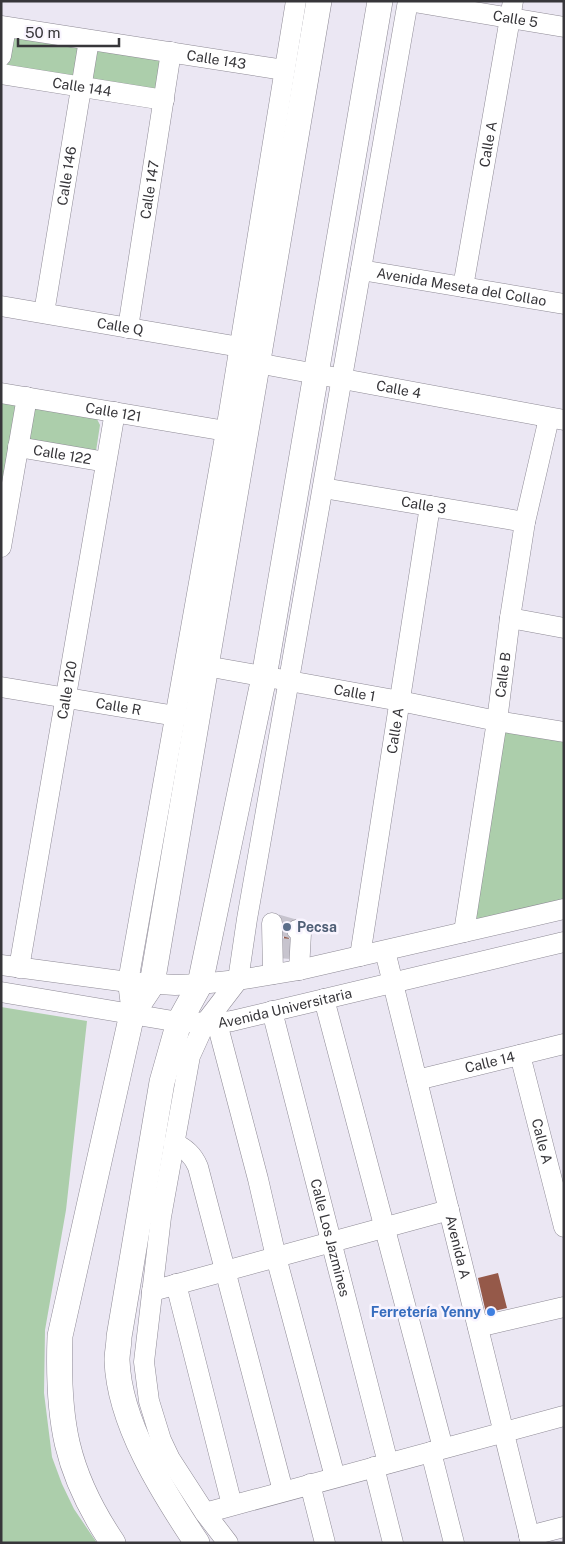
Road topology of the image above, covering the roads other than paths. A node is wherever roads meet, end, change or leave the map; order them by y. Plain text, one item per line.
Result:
1 (296, 1) edge
2 (319, 1) edge
3 (380, 1) edge
4 (408, 1) edge
5 (511, 10) edge
6 (4, 26) edge
7 (564, 27) edge
8 (89, 40) junction
9 (171, 52) junction
10 (1, 56) edge
11 (284, 70) junction
12 (1, 74) edge
13 (82, 86) junction
14 (164, 100) junction
15 (361, 270) junction
16 (463, 287) junction
17 (564, 304) edge
18 (1, 306) edge
19 (44, 313) junction
20 (128, 328) junction
21 (249, 355) junction
22 (316, 373) junction
23 (342, 378) junction
24 (1, 393) edge
25 (27, 397) junction
26 (115, 412) junction
27 (556, 419) edge
28 (226, 431) junction
29 (18, 447) junction
30 (106, 462) junction
31 (324, 488) junction
32 (430, 506) junction
33 (525, 522) junction
34 (1, 547) edge
35 (510, 618) junction
36 (564, 628) edge
37 (206, 666) junction
38 (264, 677) junction
39 (290, 681) junction
40 (1, 687) edge
41 (66, 698) junction
42 (400, 701) junction
43 (176, 716) junction
44 (498, 721) junction
45 (564, 732) edge
46 (564, 909) edge
47 (247, 919) junction
48 (464, 932) junction
49 (564, 942) edge
50 (288, 945) junction
51 (243, 948) junction
52 (385, 951) junction
53 (360, 956) junction
54 (10, 966) edge
55 (299, 970) junction
56 (273, 974) junction
57 (238, 980) junction
58 (392, 982) junction
59 (140, 983) junction
60 (200, 984) junction
61 (1, 992) edge
62 (324, 999) junction
63 (272, 1011) junction
64 (132, 1014) junction
65 (179, 1022) junction
66 (211, 1023) junction
67 (564, 1044) edge
68 (520, 1054) junction
69 (417, 1080) junction
70 (174, 1143) junction
71 (449, 1210) junction
72 (384, 1227) junction
73 (564, 1227) edge
74 (331, 1242) junction
75 (276, 1257) junction
76 (226, 1270) junction
77 (176, 1284) junction
78 (152, 1290) junction
79 (564, 1307) edge
80 (478, 1327) junction
81 (564, 1416) edge
82 (504, 1432) junction
83 (437, 1450) junction
84 (381, 1465) junction
85 (335, 1477) junction
86 (310, 1484) junction
87 (283, 1491) junction
88 (232, 1505) junction
89 (205, 1512) junction
90 (564, 1528) edge
91 (530, 1539) edge
92 (113, 1543) edge
93 (197, 1543) edge
94 (228, 1543) edge
95 (325, 1543) edge
96 (393, 1543) edge
97 (454, 1543) edge

1 - 11 street
2 - 21 main road
3 - 22 main road
4 - 5 street, Calle 5
4 - 15 street
5 - 7 street, Calle 5
5 - 16 street, Calle A
6 - 8 street, Calle 143
6 - 10 street
8 - 9 street, Calle 143
8 - 13 street, Calle 146
9 - 11 street, Calle 143
9 - 14 street, Calle 147
11 - 21 street
12 - 13 street, Calle 144
13 - 14 street, Calle 144
13 - 19 street, Calle 146
14 - 20 street, Calle 147
15 - 16 street, Avenida Meseta del Collao
15 - 23 street
16 - 17 street, Avenida Meseta del Collao
18 - 19 street, Calle Q
19 - 20 street, Calle Q
20 - 21 street, Calle Q
21 - 22 street, Calle 4
21 - 28 street
21 - 37 main road
22 - 23 street, Calle 4
22 - 38 main road
23 - 27 street, Calle 4
23 - 31 street
24 - 25 street, Calle 121
25 - 26 street, Calle 121
25 - 29 street
26 - 28 street, Calle 121
26 - 30 street, Calle 120
27 - 33 street, Calle B
28 - 43 street
29 - 30 street, Calle 122
29 - 34 street
30 - 41 street, Calle 120
31 - 32 street, Calle 3
31 - 39 street
32 - 33 street, Calle 3
32 - 42 street, Calle A
33 - 35 street, Calle B
35 - 36 street
35 - 44 street, Calle B
37 - 38 street, Calle 1
37 - 59 main road
38 - 39 street, Calle 1
38 - 60 main road
39 - 42 street, Calle 1
39 - 47 street
40 - 41 street, Calle R
41 - 43 street, Calle R
41 - 54 street, Calle 120
42 - 44 street, Calle 1
42 - 53 street, Calle A
43 - 59 street
44 - 45 street, Calle 1
44 - 48 street, Calle B
46 - 48 street
47 - 50 street
47 - 51 street
48 - 52 street
49 - 58 street, Avenida Universitaria
50 - 51 street
50 - 55 street
50 - 56 street
51 - 57 street
52 - 53 street
52 - 58 street, Avenida A
53 - 55 street
54 - 59 street
55 - 56 street
56 - 57 street
57 - 60 street
57 - 66 street
58 - 62 street, Avenida Universitaria
58 - 69 street, Avenida A
59 - 60 street
59 - 64 main road
60 - 65 main road
61 - 64 street, Avenida Universitaria
62 - 63 street, Avenida Universitaria
62 - 72 street
63 - 66 street, Avenida Universitaria
63 - 74 street, Calle Los Jazmines
64 - 65 street, Avenida Universitaria
64 - 92 main road
65 - 66 street, Avenida Universitaria
65 - 93 main road
66 - 70 street
66 - 75 street
67 - 68 street, Calle 14
68 - 69 street, Calle 14
68 - 73 street, Calle A
69 - 71 street, Avenida A
70 - 76 street
70 - 78 street
71 - 72 street
71 - 80 street, Avenida A
72 - 74 street
72 - 83 street
74 - 75 street
74 - 84 street, Calle Los Jazmines
75 - 76 street
75 - 85 street
76 - 77 street
76 - 87 street
77 - 78 street
77 - 88 street
78 - 89 street
79 - 80 street
80 - 82 street, Avenida A
81 - 82 street
82 - 83 street
82 - 91 street, Avenida A
83 - 84 street
83 - 97 street
84 - 85 street
84 - 96 street, Calle Los Jazmines
85 - 86 street
86 - 87 street
86 - 95 street
87 - 88 street
88 - 89 street
89 - 94 street
90 - 91 street

